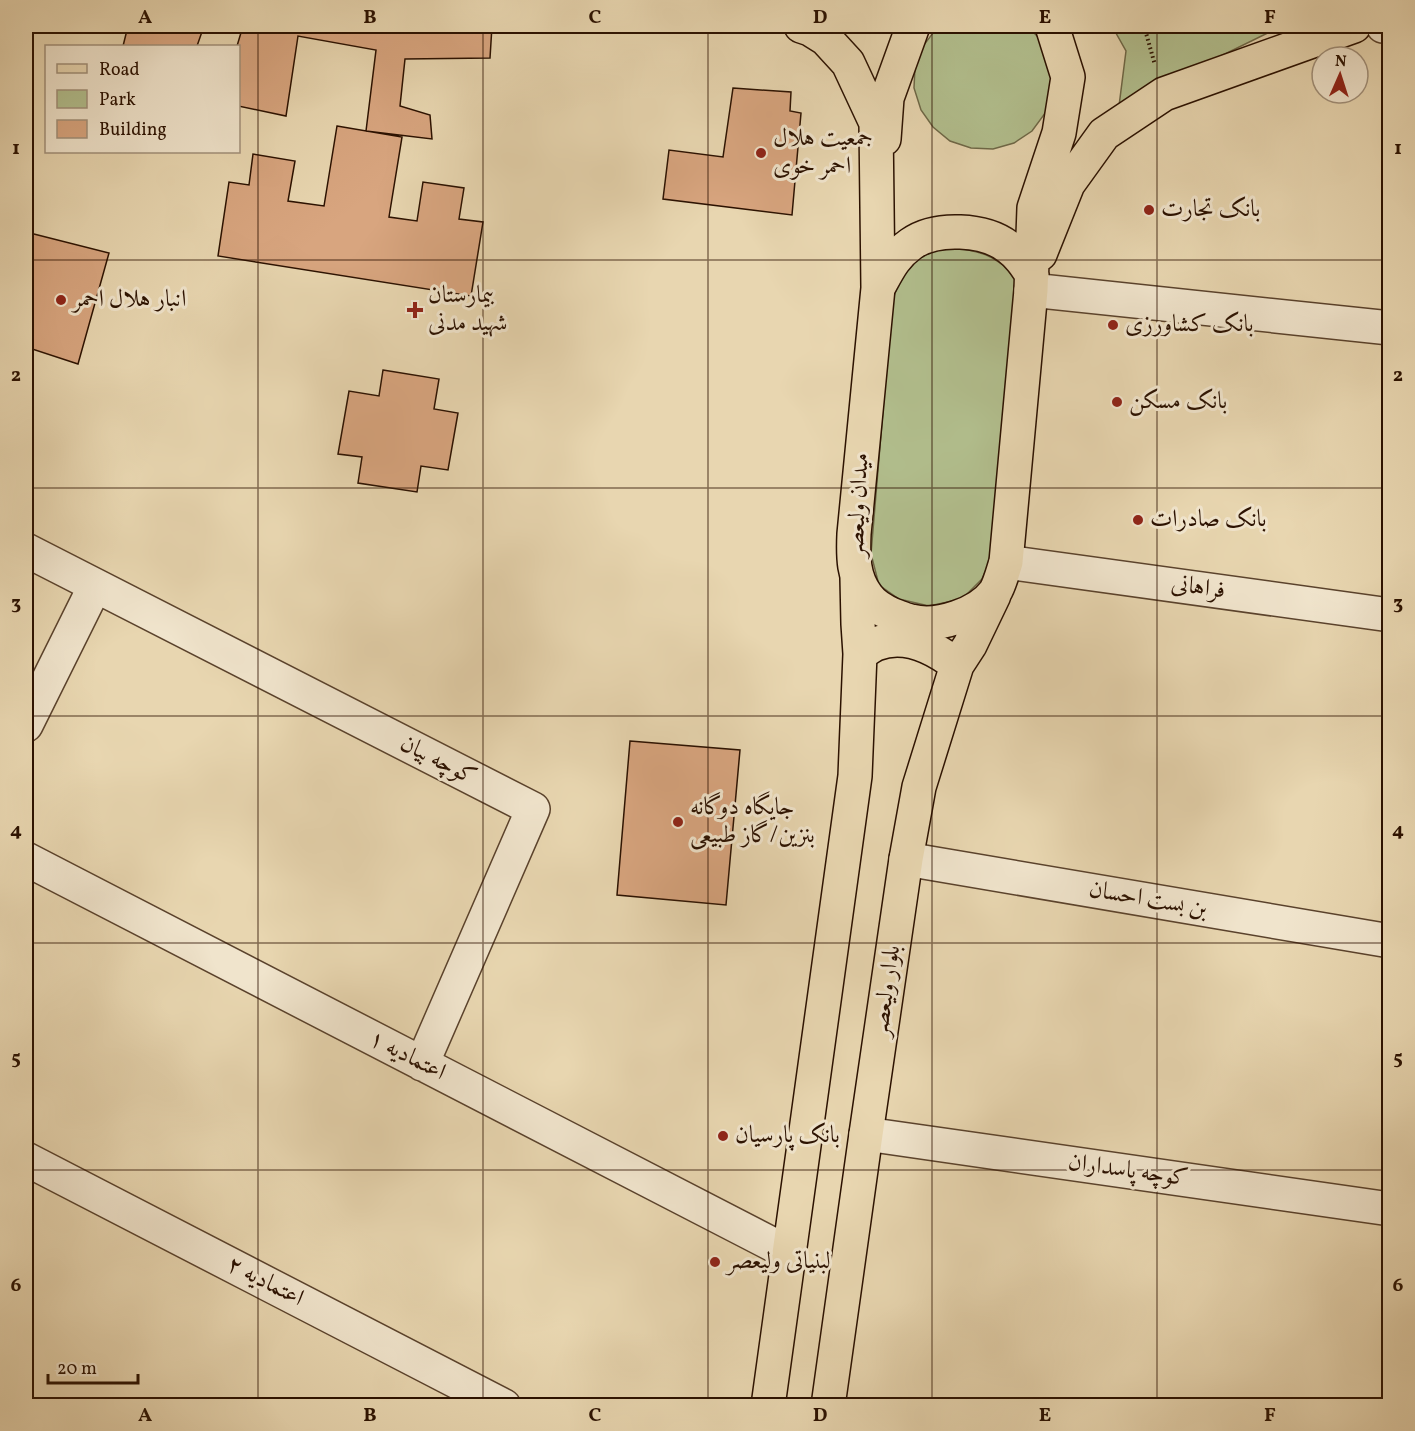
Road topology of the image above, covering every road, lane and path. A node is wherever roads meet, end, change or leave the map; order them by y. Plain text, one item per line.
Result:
1 (801, 26) edge
2 (913, 26) edge
3 (1053, 26) edge
4 (1144, 26) edge
5 (1354, 26) edge
6 (1383, 26) edge
7 (1389, 26) edge
8 (1164, 94) junction
9 (877, 227) junction
10 (1031, 283) junction
11 (878, 288) junction
12 (1389, 328) edge
13 (26, 550) edge
14 (1001, 576) junction
15 (857, 578) junction
16 (95, 586) junction
17 (1389, 615) edge
18 (860, 654) junction
19 (957, 665) junction
20 (26, 725) edge
21 (26, 859) edge
22 (906, 859) junction
23 (1389, 941) edge
24 (422, 1064) junction
25 (866, 1134) junction
26 (26, 1159) edge
27 (1389, 1209) edge
28 (789, 1253) junction
29 (504, 1406) edge
30 (768, 1406) edge
31 (828, 1406) edge

1 - 9 main road
2 - 9 main road
3 - 10 main road
4 - 8 path
5 - 8 main road
6 - 7 street
8 - 10 main road
9 - 11 main road
10 - 11 main road, میدان ولیعصر
10 - 12 street
10 - 14 main road
11 - 15 main road, میدان ولیعصر
13 - 16 street
14 - 15 main road, میدان ولیعصر
14 - 17 street, فراهانی
14 - 19 main road, بلوار ولیعصر
15 - 18 main road
16 - 20 street
16 - 24 street, کوچه بیان
18 - 19 main road
18 - 28 main road
19 - 22 main road, بلوار ولیعصر
21 - 24 street, اعتمادیه ۱
22 - 23 street, بن بست احسان
22 - 25 main road, بلوار ولیعصر
24 - 28 street, اعتمادیه ۱
25 - 27 street, کوچه پاسداران
25 - 31 main road, بلوار ولیعصر
26 - 29 street, اعتمادیه ۲
28 - 30 main road

